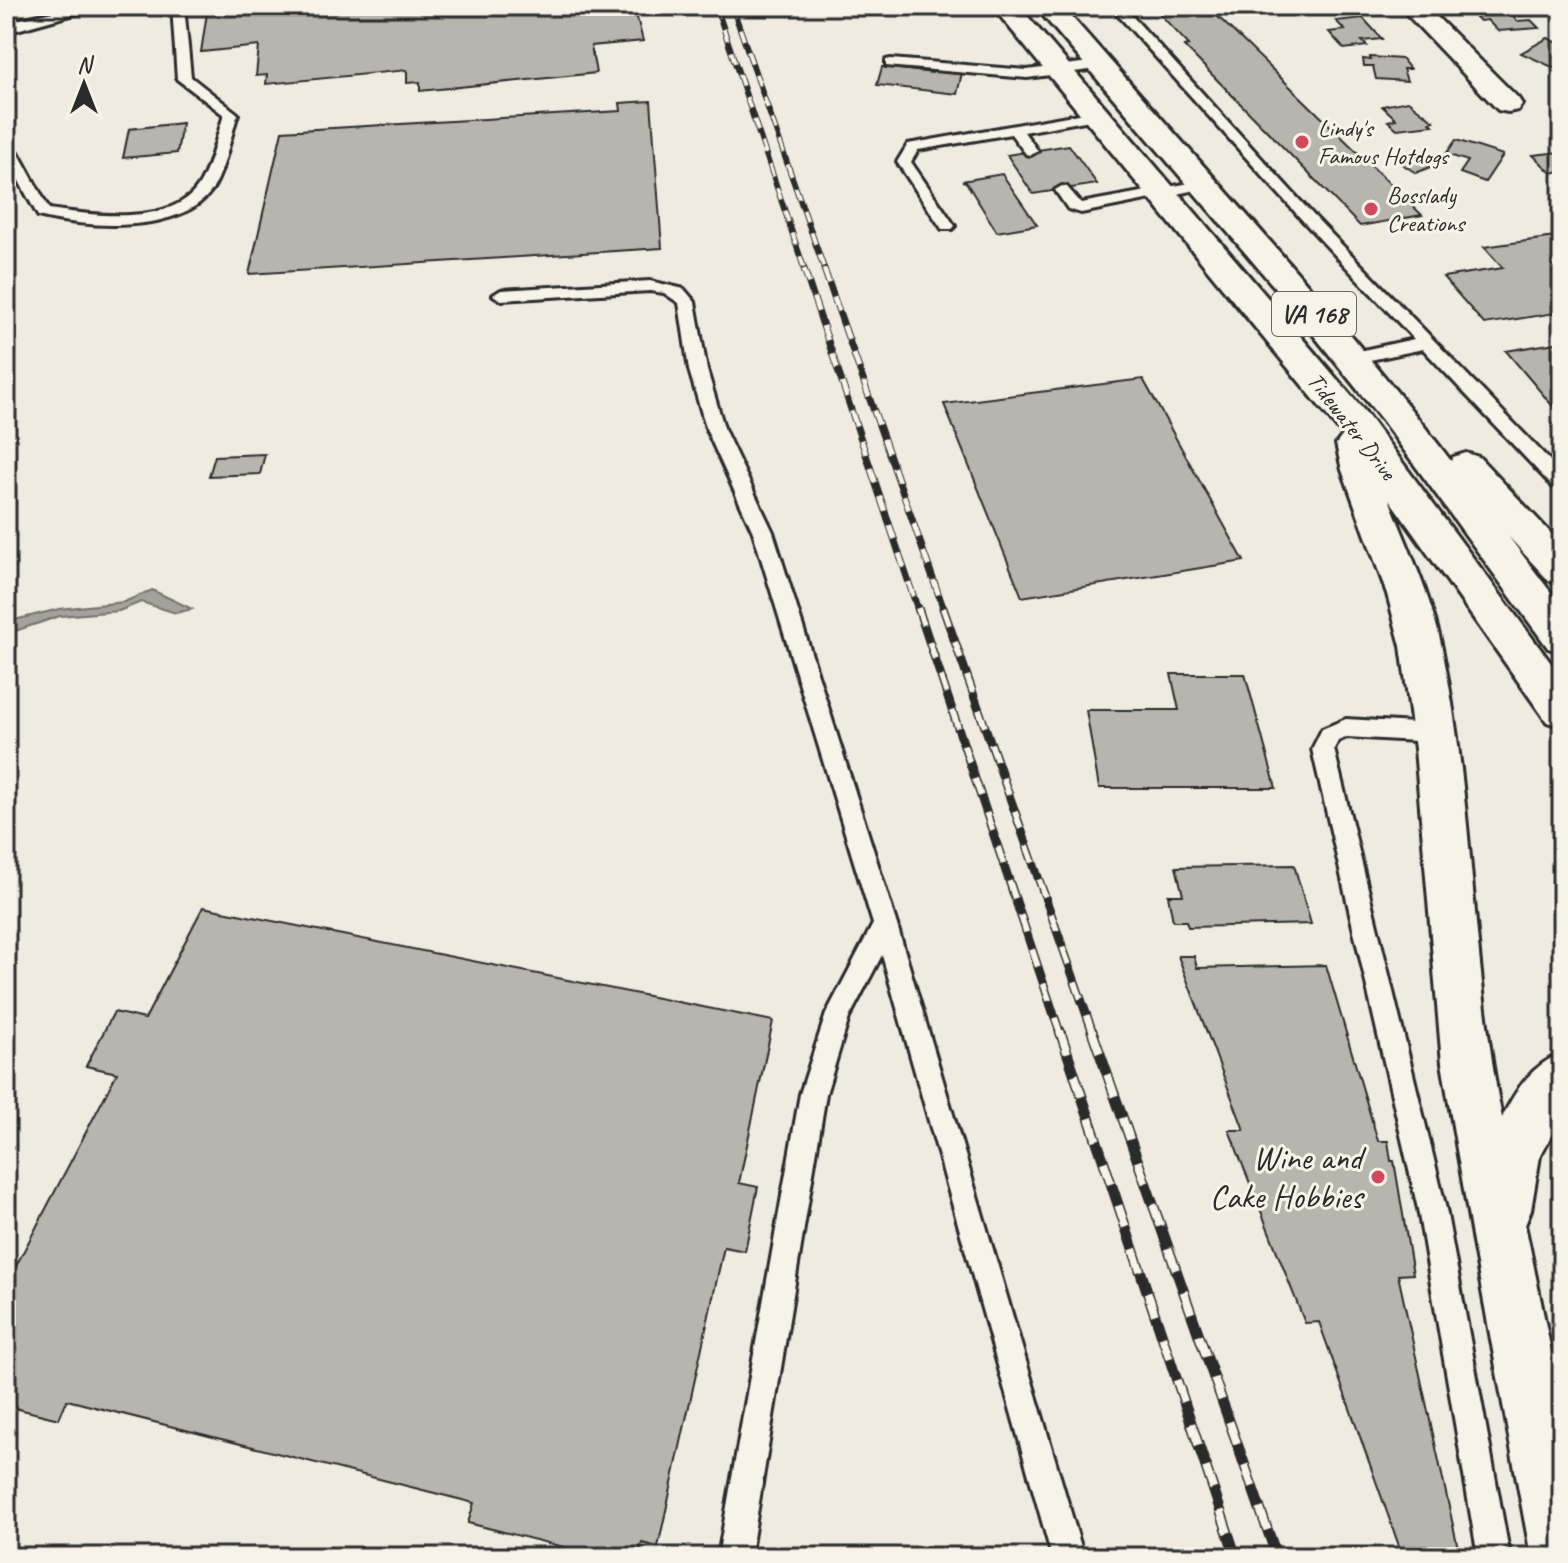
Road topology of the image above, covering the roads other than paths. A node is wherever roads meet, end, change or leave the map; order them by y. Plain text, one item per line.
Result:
1 (97, 6) edge
2 (178, 6) edge
3 (1005, 6) edge
4 (1048, 6) edge
5 (1116, 6) edge
6 (1412, 6) edge
7 (6, 29) edge
8 (891, 63) dead end
9 (1097, 65) junction
10 (1058, 70) junction
11 (1508, 104) dead end
12 (1096, 115) junction
13 (1014, 129) junction
14 (1031, 151) dead end
15 (6, 152) edge
16 (1201, 185) junction
17 (1062, 190) dead end
18 (1162, 192) junction
19 (947, 226) dead end
20 (501, 295) dead end
21 (1429, 342) junction
22 (1351, 358) junction
23 (1373, 416) junction
24 (1562, 484) edge
25 (1562, 570) edge
26 (1562, 637) edge
27 (1562, 710) edge
28 (1433, 733) junction
29 (885, 925) junction
30 (1562, 1078) edge
31 (1502, 1248) junction
32 (1562, 1556) edge
33 (734, 1557) edge
34 (1068, 1557) edge
35 (1494, 1557) edge

1 - 7 lane
2 - 15 lane
3 - 10 main road, Tidewater Drive / VA 168
4 - 9 main road, Tidewater Drive / VA 168
5 - 21 lane
6 - 11 main road
8 - 10 lane
9 - 10 lane
9 - 16 main road, Tidewater Drive / VA 168
10 - 12 main road, Tidewater Drive / VA 168
12 - 13 lane
12 - 18 main road, Tidewater Drive / VA 168
13 - 14 lane
13 - 19 lane
16 - 18 lane
16 - 22 main road, Tidewater Drive / VA 168
17 - 18 lane
18 - 23 main road, Tidewater Drive / VA 168
20 - 29 lane
21 - 22 lane
21 - 24 lane
22 - 23 main road, Tidewater Drive / VA 168
23 - 25 main road
23 - 26 main road, Tidewater Drive / VA 168
23 - 27 main road, Tidewater Drive / VA 168
23 - 28 main road
28 - 31 main road
28 - 35 lane
29 - 33 lane
29 - 34 lane
30 - 31 main road
31 - 32 main road

